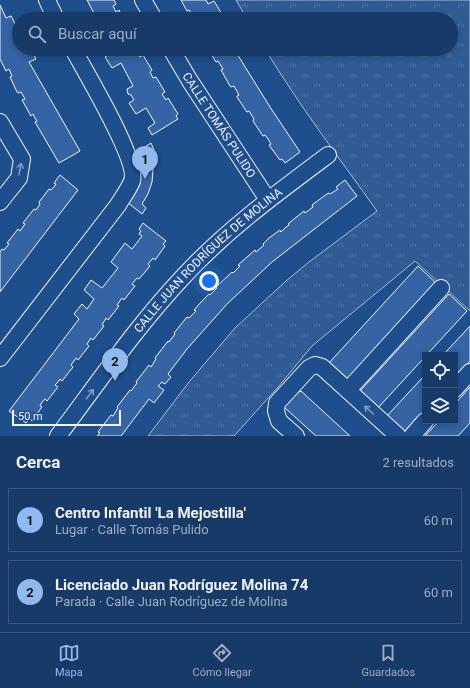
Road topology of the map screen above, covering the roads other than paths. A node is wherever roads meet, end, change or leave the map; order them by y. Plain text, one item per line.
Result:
1 (47, 0) edge
2 (143, 0) edge
3 (53, 12) edge
4 (150, 12) edge
5 (76, 56) edge
6 (175, 56) edge
7 (0, 122) edge
8 (328, 155) dead end
9 (268, 200) junction
10 (0, 202) edge
11 (441, 288) dead end
12 (0, 358) edge
13 (470, 372) edge
14 (456, 388) edge
15 (348, 390) junction
16 (422, 424) edge
17 (58, 436) edge
18 (296, 436) edge
19 (398, 436) edge
20 (412, 436) edge

1 - 3 street
2 - 4 street
5 - 12 street
6 - 9 street, CALLE TOMÁS PULIDO
10 -> 7 street
8 - 9 street, CALLE JUAN RODRÍGUEZ DE MOLINA
17 -> 9 street, CALLE JUAN RODRÍGUEZ DE MOLINA
11 - 15 street
13 - 14 street
15 - 18 street
19 -> 15 street
16 - 20 street

